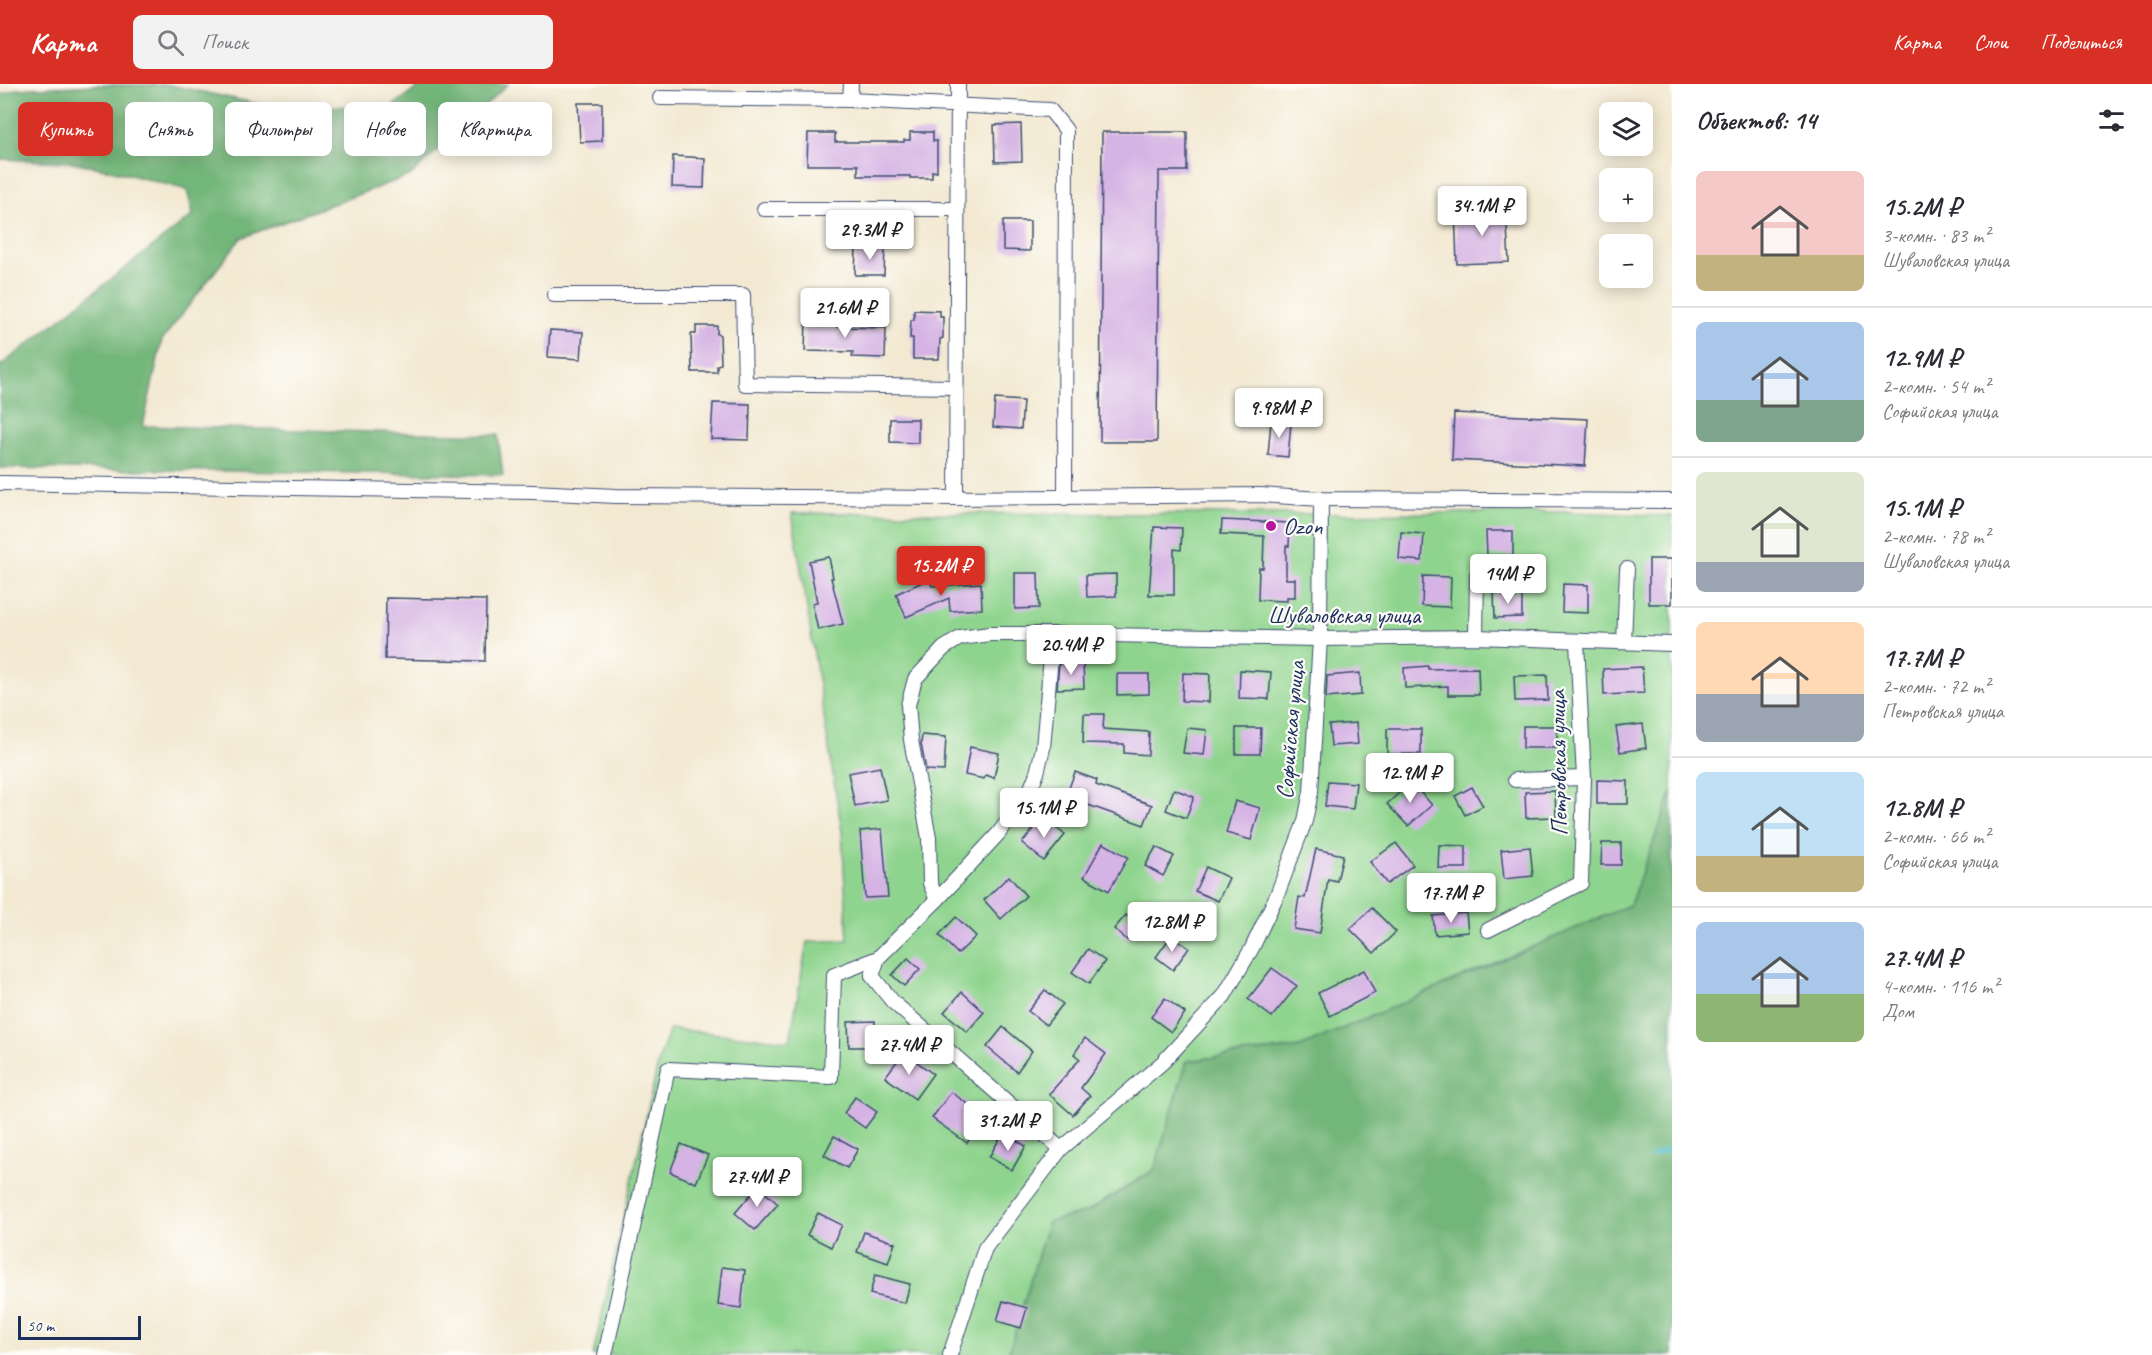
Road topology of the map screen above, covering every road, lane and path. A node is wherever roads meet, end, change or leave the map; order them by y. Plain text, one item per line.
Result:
1 (850, 84) edge
2 (958, 84) edge
3 (763, 91) edge
4 (660, 98) dead end
5 (850, 100) junction
6 (958, 105) junction
7 (764, 209) dead end
8 (957, 209) junction
9 (554, 295) dead end
10 (956, 387) junction
11 (0, 483) edge
12 (956, 498) junction
13 (1065, 498) junction
14 (1321, 499) junction
15 (1672, 501) edge
16 (1627, 569) dead end
17 (1477, 575) dead end
18 (1053, 634) junction
19 (1476, 637) junction
20 (1320, 639) junction
21 (1577, 642) junction
22 (1624, 642) junction
23 (1672, 644) edge
24 (1584, 778) junction
25 (1515, 780) dead end
26 (937, 900) junction
27 (1488, 930) dead end
28 (878, 958) junction
29 (1061, 1149) junction
30 (950, 1351) edge
31 (605, 1355) edge

1 - 5 street
2 - 6 street
3 - 4 street
3 - 5 street
5 - 6 street
6 - 8 street
6 - 13 street
7 - 8 street
8 - 10 street
9 - 10 street
10 - 12 street
11 - 12 street
12 - 13 street
13 - 14 street
14 - 15 street
14 - 20 street, Софийская улица
16 - 22 street
17 - 19 street
18 - 20 street, Шуваловская улица
18 - 26 street
18 - 26 street, Шуваловская улица
19 - 20 street, Шуваловская улица
19 - 21 street, Шуваловская улица
20 - 29 street, Софийская улица
21 - 22 street, Шуваловская улица
21 - 24 street, Петровская улица
22 - 23 street, Шуваловская улица
24 - 25 street
24 - 27 street, Петровская улица
26 - 28 street
28 - 29 street
28 - 31 street
29 - 30 street, Софийская улица

